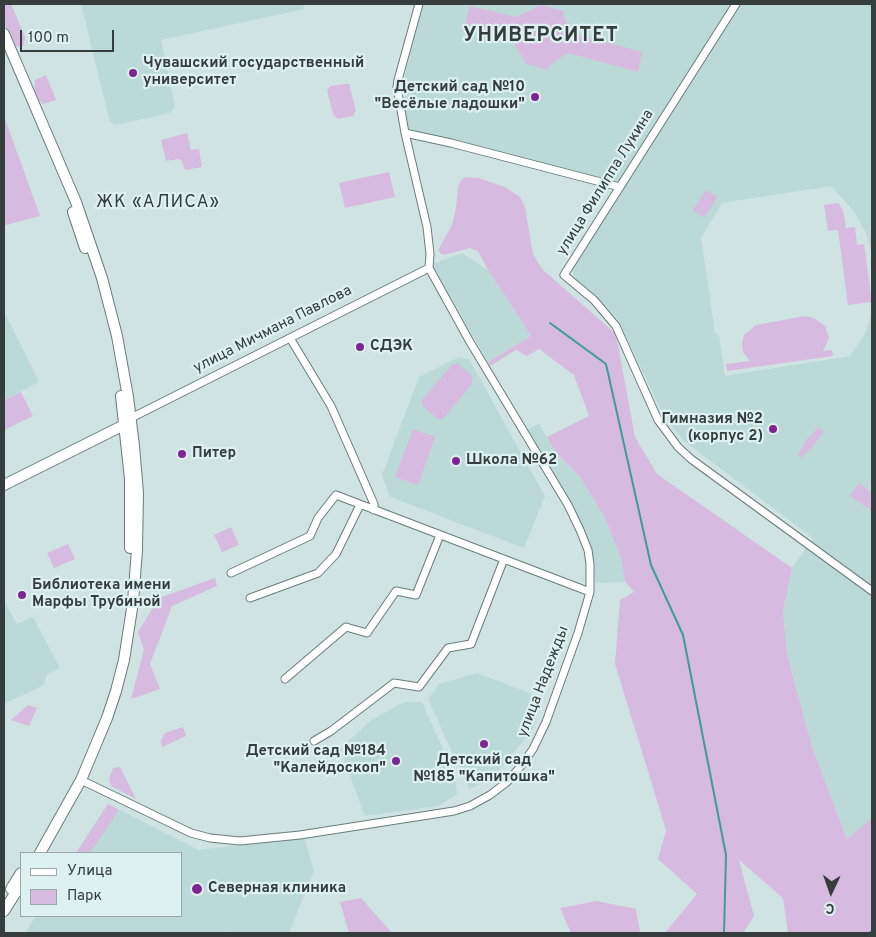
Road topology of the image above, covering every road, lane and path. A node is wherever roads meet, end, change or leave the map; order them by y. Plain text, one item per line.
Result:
1 (419, 4) edge
2 (736, 4) edge
3 (4, 34) edge
4 (4, 50) edge
5 (34, 112) junction
6 (405, 133) junction
7 (620, 187) junction
8 (429, 268) junction
9 (290, 338) junction
10 (126, 420) junction
11 (45, 460) junction
12 (4, 477) edge
13 (4, 485) edge
14 (360, 505) junction
15 (374, 510) junction
16 (440, 535) junction
17 (504, 560) junction
18 (231, 573) dead end
19 (872, 591) edge
20 (590, 592) junction
21 (250, 598) dead end
22 (285, 679) dead end
23 (314, 742) dead end
24 (78, 778) junction
25 (34, 852) edge
26 (41, 852) edge
27 (20, 875) edge
28 (20, 886) edge
29 (4, 900) edge
30 (4, 911) edge

1 - 6 street
2 - 7 street, улица Филиппа Лукина
3 - 5 main road
4 - 5 main road
5 - 10 main road
6 - 7 street
6 - 8 street
7 - 19 street, улица Филиппа Лукина
8 - 9 street, улица Мичмана Павлова
8 - 20 street, улица Надежды
9 - 10 street, улица Мичмана Павлова
9 - 15 street
10 - 11 main road, улица Мичмана Павлова
10 - 24 main road
11 - 12 main road, улица Мичмана Павлова
11 - 13 main road, улица Мичмана Павлова
14 - 15 street
14 - 18 street
14 - 21 street
15 - 16 street
16 - 17 street
16 - 22 street
17 - 20 street
17 - 23 street
20 - 24 street, улица Надежды
24 - 25 main road
24 - 26 main road
27 - 29 main road
28 - 30 main road

